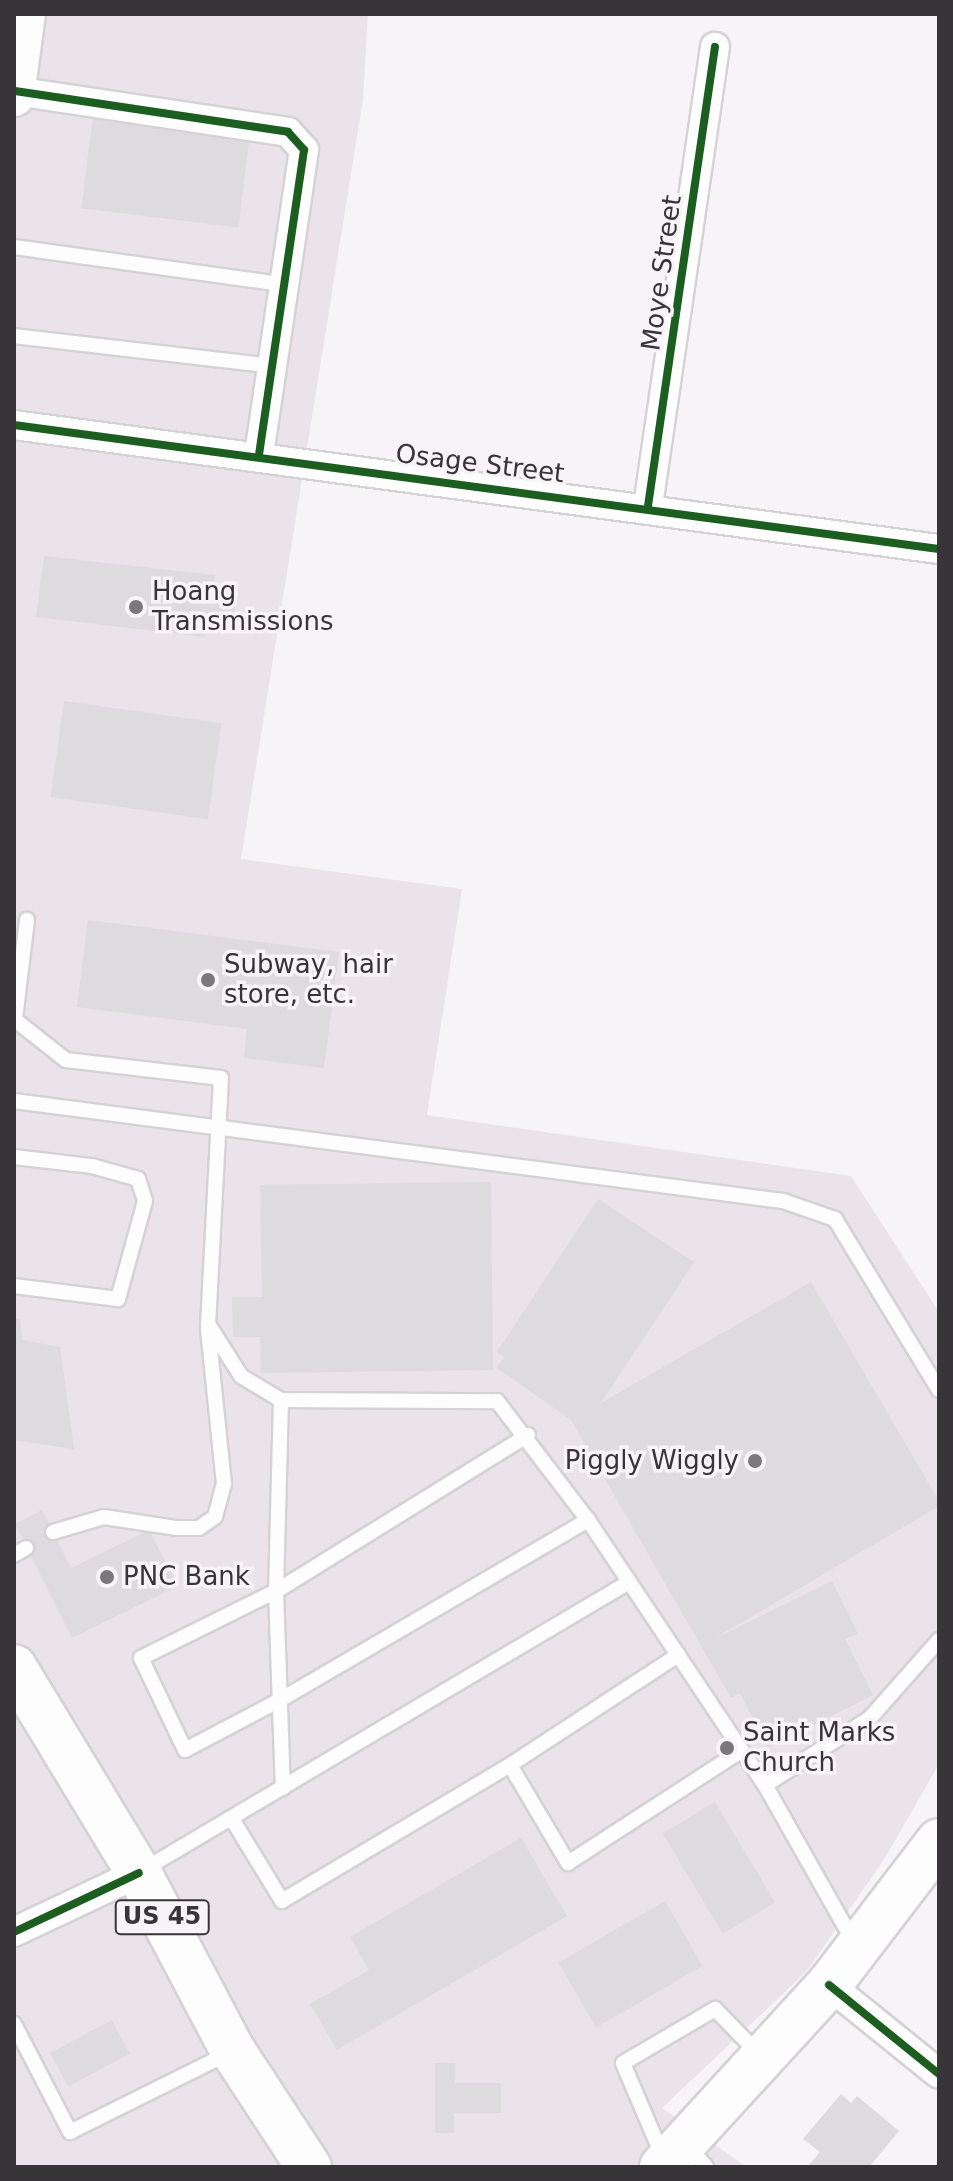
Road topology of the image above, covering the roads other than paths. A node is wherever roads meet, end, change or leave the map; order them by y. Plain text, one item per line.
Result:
1 (25, 14) edge
2 (715, 47) dead end
3 (14, 94) edge
4 (14, 247) edge
5 (287, 285) junction
6 (14, 336) edge
7 (274, 366) junction
8 (14, 425) edge
9 (259, 456) junction
10 (648, 506) junction
11 (939, 549) edge
12 (27, 920) dead end
13 (14, 1019) edge
14 (14, 1101) edge
15 (217, 1124) junction
16 (14, 1157) edge
17 (14, 1286) edge
18 (208, 1324) junction
19 (939, 1390) edge
20 (281, 1400) junction
21 (528, 1435) junction
22 (588, 1520) junction
23 (53, 1532) dead end
24 (629, 1582) junction
25 (276, 1591) junction
26 (939, 1640) edge
27 (678, 1655) junction
28 (14, 1667) edge
29 (280, 1700) junction
30 (742, 1750) junction
31 (510, 1765) junction
32 (765, 1785) junction
33 (283, 1788) junction
34 (232, 1819) junction
35 (939, 1841) edge
36 (139, 1873) junction
37 (14, 1932) edge
38 (857, 1947) junction
39 (829, 1985) junction
40 (14, 2024) edge
41 (233, 2051) junction
42 (761, 2057) junction
43 (939, 2074) edge
44 (679, 2160) edge
45 (309, 2167) edge

1 - 3 main road
2 - 10 street, Moye Street
3 - 5 street
4 - 5 lane
5 - 7 street
6 - 7 lane
7 - 9 street
8 - 9 street, Osage Street
9 - 10 street, Osage Street
10 - 11 street, Osage Street
12 - 13 lane
13 - 15 lane
14 - 15 lane
15 - 18 lane
15 - 19 lane
16 - 17 lane
18 - 20 lane
18 - 23 lane
20 - 21 lane
20 - 25 lane
21 - 22 lane
21 - 25 lane
22 - 24 lane
22 - 29 lane
24 - 27 lane
24 - 33 lane
25 - 29 lane
25 - 29 lane
26 - 32 lane
27 - 30 lane
27 - 31 lane
28 - 36 main road, US 45
29 - 33 lane
30 - 31 lane
30 - 32 lane
31 - 34 lane
32 - 38 lane
33 - 34 lane
34 - 36 lane
35 - 38 main road
36 - 37 street
36 - 41 main road, US 45
38 - 39 main road
39 - 42 main road
39 - 43 street
40 - 41 lane
41 - 45 main road, US 45
42 - 44 main road
42 - 44 lane

